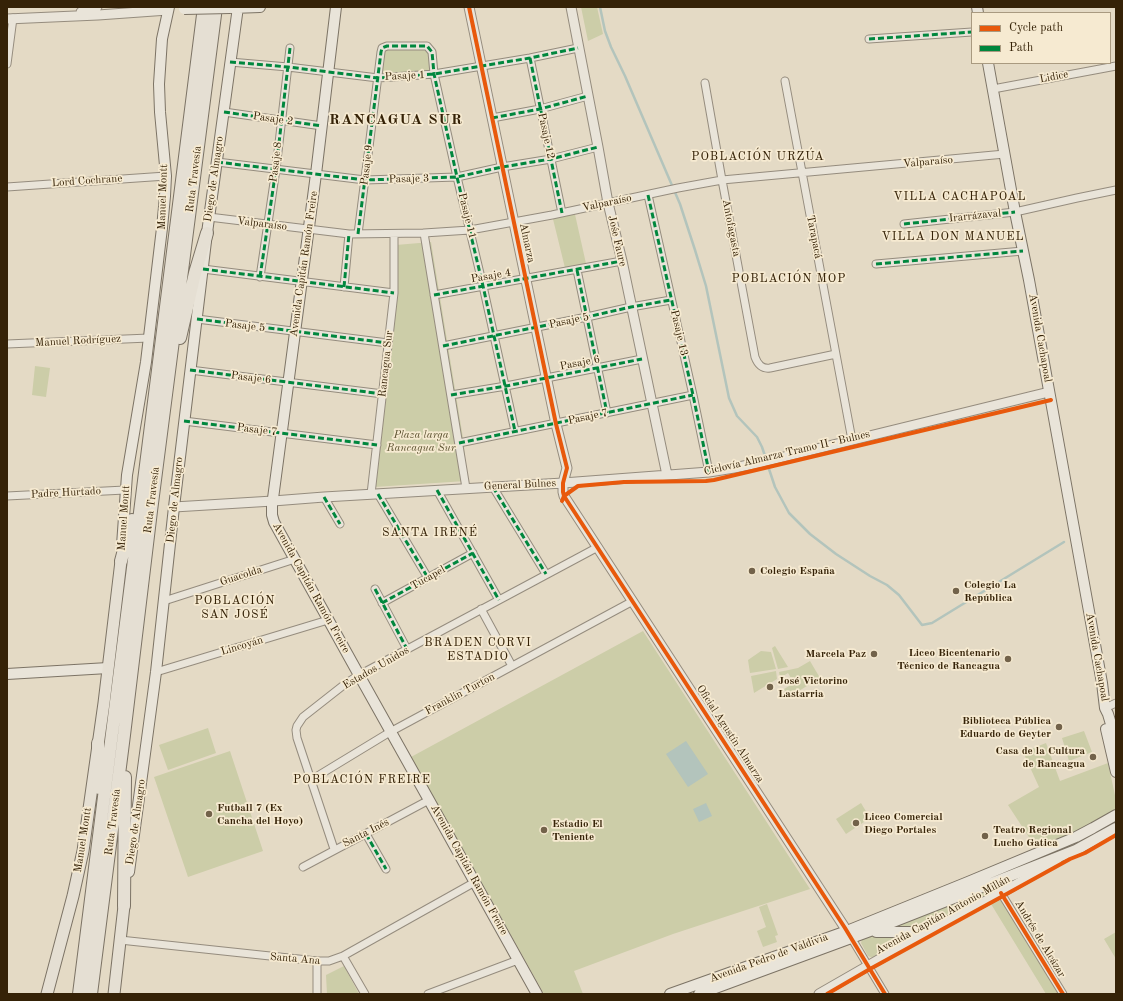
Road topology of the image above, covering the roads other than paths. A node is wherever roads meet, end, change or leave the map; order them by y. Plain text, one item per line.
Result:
1 (97, 7) edge
2 (204, 7) edge
3 (216, 7) edge
4 (260, 7) edge
5 (336, 7) edge
6 (468, 7) edge
7 (571, 7) edge
8 (235, 8) edge
9 (165, 9) edge
10 (71, 16) junction
11 (10, 18) edge
12 (971, 32) edge
13 (869, 39) dead end
14 (290, 48) dead end
15 (382, 48) joint
16 (578, 48) junction
17 (530, 58) junction
18 (230, 62) junction
19 (7, 64) edge
20 (988, 64) edge
21 (1116, 66) edge
22 (288, 67) junction
23 (481, 67) junction
24 (329, 72) junction
25 (434, 74) junction
26 (378, 78) junction
27 (785, 81) dead end
28 (705, 83) dead end
29 (993, 89) junction
30 (588, 96) junction
31 (540, 109) junction
32 (224, 112) junction
33 (492, 118) junction
34 (282, 120) junction
35 (322, 126) junction
36 (598, 147) junction
37 (1005, 154) junction
38 (551, 159) junction
39 (217, 162) junction
40 (502, 167) junction
41 (276, 169) junction
42 (316, 174) junction
43 (802, 174) junction
44 (166, 176) junction
45 (457, 177) junction
46 (365, 180) junction
47 (722, 180) junction
48 (7, 187) edge
49 (1116, 190) edge
50 (648, 195) junction
51 (608, 203) junction
52 (1015, 212) junction
53 (562, 213) junction
54 (209, 217) junction
55 (514, 223) junction
56 (268, 224) junction
57 (904, 224) dead end
58 (308, 229) junction
59 (470, 230) junction
60 (207, 233) junction
61 (424, 233) junction
62 (349, 234) junction
63 (358, 234) junction
64 (394, 234) junction
65 (1023, 251) junction
66 (622, 262) junction
67 (876, 264) dead end
68 (203, 269) junction
69 (577, 270) junction
70 (260, 277) junction
71 (526, 279) junction
72 (301, 282) junction
73 (483, 286) junction
74 (344, 287) junction
75 (394, 294) junction
76 (434, 295) junction
77 (671, 300) junction
78 (631, 307) junction
79 (587, 317) junction
80 (197, 320) junction
81 (536, 327) junction
82 (294, 332) junction
83 (494, 336) junction
84 (149, 338) junction
85 (388, 343) junction
86 (7, 344) edge
87 (443, 346) junction
88 (836, 354) junction
89 (642, 359) junction
90 (598, 368) junction
91 (190, 370) junction
92 (169, 375) junction
93 (546, 378) junction
94 (288, 382) junction
95 (506, 386) junction
96 (1049, 392) junction
97 (383, 394) junction
98 (451, 395) junction
99 (693, 395) junction
100 (652, 404) junction
101 (607, 413) junction
102 (184, 421) junction
103 (556, 424) junction
104 (515, 431) junction
105 (282, 433) junction
106 (852, 440) junction
107 (459, 443) junction
108 (377, 445) junction
109 (709, 472) junction
110 (667, 475) junction
111 (563, 482) junction
112 (143, 485) junction
113 (493, 487) junction
114 (466, 488) junction
115 (125, 490) junction
116 (437, 490) junction
117 (374, 494) junction
118 (7, 496) edge
119 (324, 497) junction
120 (273, 501) junction
121 (174, 507) junction
122 (340, 524) dead end
123 (598, 547) junction
124 (473, 553) junction
125 (295, 559) junction
126 (121, 561) junction
127 (546, 574) junction
128 (428, 578) junction
129 (374, 589) dead end
130 (499, 600) junction
131 (164, 601) junction
132 (633, 601) junction
133 (382, 603) junction
134 (481, 609) junction
135 (328, 620) junction
136 (407, 649) junction
137 (512, 666) junction
138 (108, 668) junction
139 (156, 672) junction
140 (7, 674) edge
141 (359, 675) junction
142 (1116, 703) edge
143 (1105, 708) junction
144 (390, 732) junction
145 (124, 736) junction
146 (1116, 741) edge
147 (98, 743) junction
148 (1116, 772) edge
149 (311, 780) junction
150 (430, 800) junction
151 (1116, 815) edge
152 (1116, 828) edge
153 (100, 831) junction
154 (366, 834) junction
155 (334, 850) junction
156 (1076, 850) junction
157 (303, 867) dead end
158 (386, 869) dead end
159 (475, 882) junction
160 (1001, 893) junction
161 (124, 906) junction
162 (870, 932) junction
163 (927, 932) junction
164 (849, 935) junction
165 (120, 940) junction
166 (343, 956) junction
167 (518, 960) junction
168 (317, 962) junction
169 (868, 966) junction
170 (530, 982) junction
171 (48, 994) edge
172 (79, 994) edge
173 (91, 994) edge
174 (114, 994) edge
175 (317, 994) edge
176 (365, 994) edge
177 (428, 994) edge
178 (534, 994) edge
179 (537, 994) edge
180 (670, 994) edge
181 (699, 994) edge
182 (819, 994) edge
183 (885, 994) edge
184 (1063, 994) edge

1 - 10 street
2 - 112 highway, Ruta Travesía
3 - 92 highway, Ruta Travesía
4 - 8 main road
5 - 24 main road, Avenida Capitán Ramón Freire
6 - 23 street, Almarza
7 - 16 street, Jośe Faure
8 - 9 main road, bridge
8 - 18 main road, Diego de Almagro
9 - 10 street
9 - 44 main road, Manuel Montt
10 - 11 street
11 - 19 street
12 - 13 street
14 - 22 street, Pasaje 8
15 - 25 street, Pasaje 11
15 - 26 street, Pasaje 9
16 - 17 street, Pasaje 1
16 - 30 street, Jośe Faure
17 - 23 street, Pasaje 1
17 - 31 street, Pasaje 12
18 - 22 street, Pasaje 1
18 - 32 main road, Diego de Almagro
20 - 29 main road, Avenida Cachapoal
21 - 29 street, Lidice
22 - 24 street, Pasaje 1
22 - 34 street, Pasaje 8
23 - 25 street, Pasaje 1
23 - 33 street, Almarza
24 - 26 street, Pasaje 1
24 - 35 main road, Avenida Capitán Ramón Freire
25 - 26 street, Pasaje 1
25 - 45 street, Pasaje 11
26 - 46 street, Pasaje 9
27 - 43 street, Tarapacá
28 - 47 street, Antofagasta
29 - 37 main road, Avenida Cachapoal
30 - 31 street
30 - 36 street, Jośe Faure
31 - 33 street
31 - 38 street, Pasaje 12
32 - 34 street, Pasaje 2
32 - 39 main road, Diego de Almagro
33 - 40 street, Almarza
34 - 35 street, Pasaje 2
34 - 41 street, Pasaje 8
35 - 42 main road, Avenida Capitán Ramón Freire
36 - 38 street, Pasaje 3
36 - 51 street, Jośe Faure
37 - 43 street, Valparaíso
37 - 52 main road, Avenida Cachapoal
38 - 40 street, Pasaje 3
38 - 53 street, Pasaje 12
39 - 41 street, Pasaje 3
39 - 54 main road, Diego de Almagro
40 - 45 street, Pasaje 3
40 - 55 street, Almarza
41 - 42 street, Pasaje 3
41 - 56 street, Pasaje 8
42 - 46 street, Pasaje 3
42 - 58 main road, Avenida Capitán Ramón Freire
43 - 47 street, Valparaíso
43 - 88 street, Tarapacá
44 - 48 street, Lord Cochrane
44 - 84 main road, Manuel Montt
45 - 46 street, Pasaje 3
45 - 59 street, Pasaje 11
46 - 63 street, Pasaje 9
47 - 50 street, Valparaíso
47 - 88 street, Antofagasta
49 - 52 street, Irarrázaval
50 - 51 street, Valparaíso
50 - 77 street, Pasaje 13
51 - 53 street, Valparaíso
51 - 66 street, Jośe Faure
52 - 57 street, Irarrázaval
52 - 65 main road, Avenida Cachapoal
53 - 55 street, Valparaíso
54 - 56 street, Valparaíso
54 - 60 main road, Diego de Almagro
55 - 59 street, Valparaíso
55 - 71 street, Almarza
56 - 58 street, Valparaíso
56 - 70 street, Pasaje 8
58 - 62 street, Valparaíso
58 - 72 main road, Avenida Capitán Ramón Freire
59 - 61 street, Valparaíso
59 - 73 street, Pasaje 11
60 - 68 main road, Diego de Almagro
60 - 92 highway
61 - 64 street, Valparaíso
61 - 76 street
62 - 63 street, Valparaíso
62 - 74 street
63 - 64 street, Valparaíso
64 - 75 street, Rancagua Sur
65 - 67 street
65 - 96 main road, Avenida Cachapoal
66 - 69 street, Pasaje 4
66 - 78 street, Jośe Faure
68 - 70 street
68 - 80 main road, Diego de Almagro
69 - 71 street, Pasaje 4
69 - 79 street
70 - 72 street
71 - 73 street, Pasaje 4
71 - 81 street, Almarza
72 - 74 street
72 - 82 main road, Avenida Capitán Ramón Freire
73 - 76 street, Pasaje 4
73 - 83 street, Pasaje 11
74 - 75 street
75 - 85 street, Rancagua Sur
76 - 87 street
77 - 78 street, Pasaje 5
77 - 99 street, Pasaje 13
78 - 79 street, Pasaje 5
78 - 89 street, Jośe Faure
79 - 81 street, Pasaje 5
79 - 90 street
80 - 82 street, Pasaje 5
80 - 91 main road, Diego de Almagro
81 - 83 street, Pasaje 5
81 - 93 street, Almarza
82 - 85 street, Pasaje 5
82 - 94 main road, Avenida Capitán Ramón Freire
83 - 87 street, Pasaje 5
83 - 95 street, Pasaje 11
84 - 86 street, Manuel Rodríguez
84 - 115 main road, Manuel Montt
85 - 97 street, Rancagua Sur
87 - 98 street
88 - 106 street, Tarapacá
89 - 90 street, Pasaje 6
89 - 100 street, Jośe Faure
90 - 93 street, Pasaje 6
90 - 101 street
91 - 94 street, Pasaje 6
91 - 102 main road, Diego de Almagro
92 - 145 highway, Ruta Travesía
93 - 95 street, Pasaje 6
93 - 103 street, Almarza
94 - 97 street, Pasaje 6
94 - 105 main road, Avenida Capitán Ramón Freire
95 - 98 street, Pasaje 6
95 - 104 street, Pasaje 11
96 - 106 street, General Bulnes
96 - 143 main road, Avenida Cachapoal
97 - 108 street, Rancagua Sur
98 - 107 street
99 - 100 street, Pasaje 7
99 - 109 street, Pasaje 13
100 - 101 street, Pasaje 7
100 - 110 street, Jośe Faure
101 - 103 street, Pasaje 7
102 - 105 street, Pasaje 7
102 - 121 main road, Diego de Almagro
103 - 104 street, Pasaje 7
103 - 111 street, Almarza
104 - 107 street, Pasaje 7
105 - 108 street, Pasaje 7
105 - 120 main road, Avenida Capitán Ramón Freire
106 - 109 street, General Bulnes
107 - 114 street
108 - 117 street, Rancagua Sur
109 - 110 street, General Bulnes
110 - 111 street, General Bulnes
111 - 113 street, General Bulnes
111 - 123 street, Oficial Agustín Almarza
112 - 126 highway
112 - 153 highway, Ruta Travesía
113 - 114 street, General Bulnes
113 - 127 street
114 - 116 street, General Bulnes
115 - 118 street, Padre Hurtado
115 - 126 main road, Manuel Montt
116 - 117 street, General Bulnes
116 - 124 street
117 - 119 street, General Bulnes
117 - 128 street
119 - 120 street, General Bulnes
119 - 122 street
120 - 121 street, General Bulnes
120 - 125 main road, Avenida Capitán Ramón Freire
121 - 131 main road, Diego de Almagro
123 - 127 street, Estados Unidos
123 - 132 street, Oficial Agustín Almarza
124 - 128 street, Tucapel
124 - 130 street
125 - 131 street, Guacolda
125 - 135 main road, Avenida Capitán Ramón Freire
126 - 138 main road, Manuel Montt
127 - 130 street, Estados Unidos
128 - 133 street, Tucapel
129 - 133 street
130 - 134 street, Estados Unidos
131 - 139 main road, Diego de Almagro
132 - 137 street, Franklin Turton
132 - 164 street, Oficial Agustín Almarza
133 - 136 street
134 - 136 street, Estados Unidos
134 - 137 street
135 - 139 street, Lincoyán
135 - 141 main road, Avenida Capitán Ramón Freire
136 - 141 street, Estados Unidos
137 - 144 street, Franklin Turton
138 - 140 main road
138 - 147 main road, Manuel Montt
139 - 161 main road, Diego de Almagro
141 - 144 main road, Avenida Capitán Ramón Freire
141 - 149 street, Estados Unidos
142 - 143 street
143 - 146 main road, Avenida Cachapoal
143 - 148 main road, Avenida Cachapoal
144 - 149 street, Franklin Turton
144 - 150 main road, Avenida Capitán Ramón Freire
145 - 161 highway
145 - 173 highway, Ruta Travesía
147 - 153 highway
147 - 171 main road, Manuel Montt
149 - 155 street, Estados Unidos
150 - 154 street, Santa Inés
150 - 159 main road, Avenida Capitán Ramón Freire
151 - 164 main road, Avenida Capitán Antonio Millán
152 - 156 main road, Avenida Capitán Antonio Millán
153 - 172 highway, Ruta Travesía
154 - 155 street, Santa Inés
154 - 158 street
155 - 157 street, Santa Inés
156 - 160 street, Avenida Capitán Antonio Millán
156 - 162 main road, Avenida Capitán Antonio Millán
159 - 166 street, Santa Ana
159 - 167 main road, Avenida Capitán Ramón Freire
160 - 163 street, Avenida Capitán Antonio Millán
160 - 184 street, Andrés de Alcázar
161 - 165 main road, Diego de Almagro
162 - 163 main road
162 - 164 main road, Avenida Capitán Antonio Millán
163 - 169 street, Avenida Capitán Antonio Millán
164 - 169 street, Oficial Agustín Almarza
164 - 180 main road, Avenida Pedro de Valdivia
164 - 181 main road, Avenida Pedro de Valdivia
165 - 168 street, Santa Ana
165 - 174 main road, Diego de Almagro
166 - 168 street, Santa Ana
166 - 176 street
167 - 170 main road, Avenida Capitán Ramón Freire
167 - 177 street
168 - 175 street
169 - 182 street, Avenida Capitán Antonio Millán
169 - 183 street, Oficial Agustín Almarza
170 - 178 main road, Avenida Capitán Ramón Freire
170 - 179 main road, Avenida Capitán Ramón Freire

